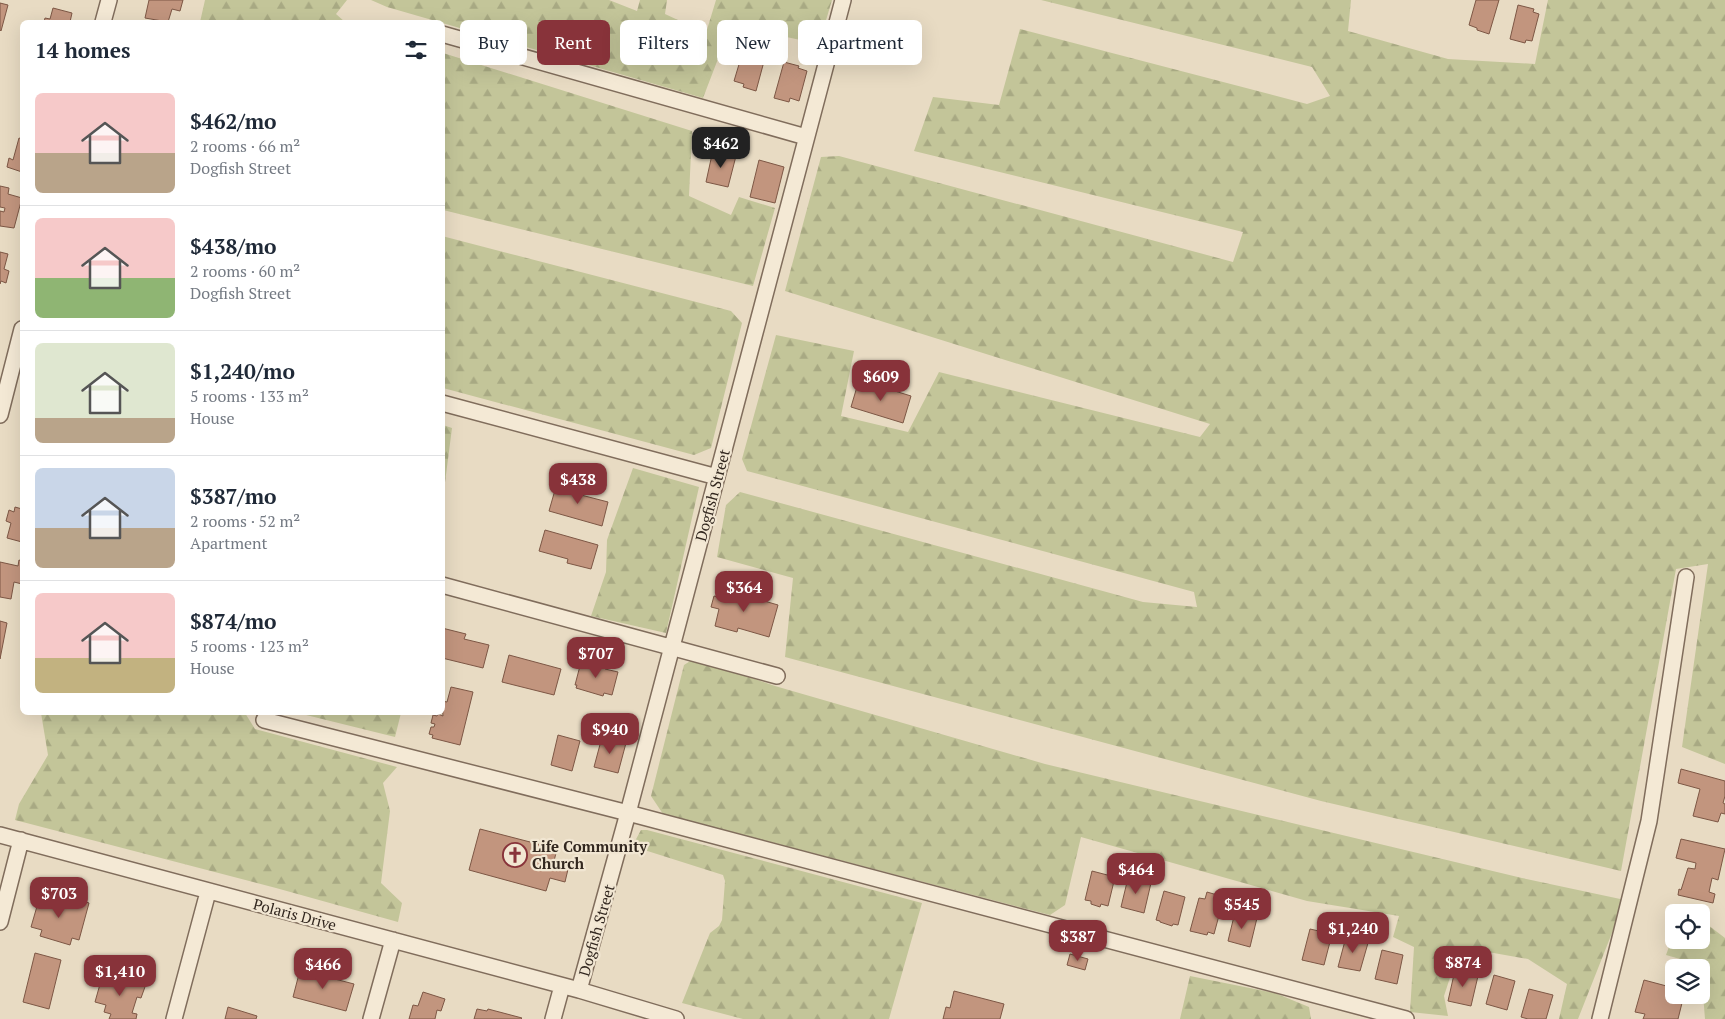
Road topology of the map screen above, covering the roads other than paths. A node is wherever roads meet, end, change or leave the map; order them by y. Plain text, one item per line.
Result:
1 (109, 0) edge
2 (843, 0) edge
3 (104, 20) edge
4 (445, 35) edge
5 (806, 137) junction
6 (20, 337) edge
7 (445, 404) edge
8 (0, 415) edge
9 (717, 477) junction
10 (1686, 577) dead end
11 (445, 586) edge
12 (672, 648) junction
13 (777, 676) dead end
14 (264, 720) dead end
15 (628, 813) junction
16 (0, 834) edge
17 (21, 840) junction
18 (208, 892) junction
19 (0, 922) edge
20 (393, 940) junction
21 (562, 986) junction
22 (579, 990) junction
23 (174, 1019) edge
24 (371, 1019) edge
25 (553, 1019) edge
26 (676, 1019) edge
27 (1406, 1019) edge
28 (1600, 1019) edge

1 - 3 street
2 - 5 street, Dogfish Street
4 - 5 street
5 - 9 street, Dogfish Street
6 - 8 street
7 - 9 street
9 - 12 street, Dogfish Street
10 - 28 street
11 - 12 street
12 - 13 street
12 - 15 street, Dogfish Street
14 - 15 street
15 - 22 street, Dogfish Street
15 - 27 street
16 - 17 street, Polaris Drive
17 - 18 street, Polaris Drive
17 - 19 street
18 - 20 street, Polaris Drive
18 - 23 street
20 - 21 street, Polaris Drive
20 - 24 street
21 - 22 street, Polaris Drive
21 - 25 street, Dogfish Street
22 - 26 street, Polaris Drive

